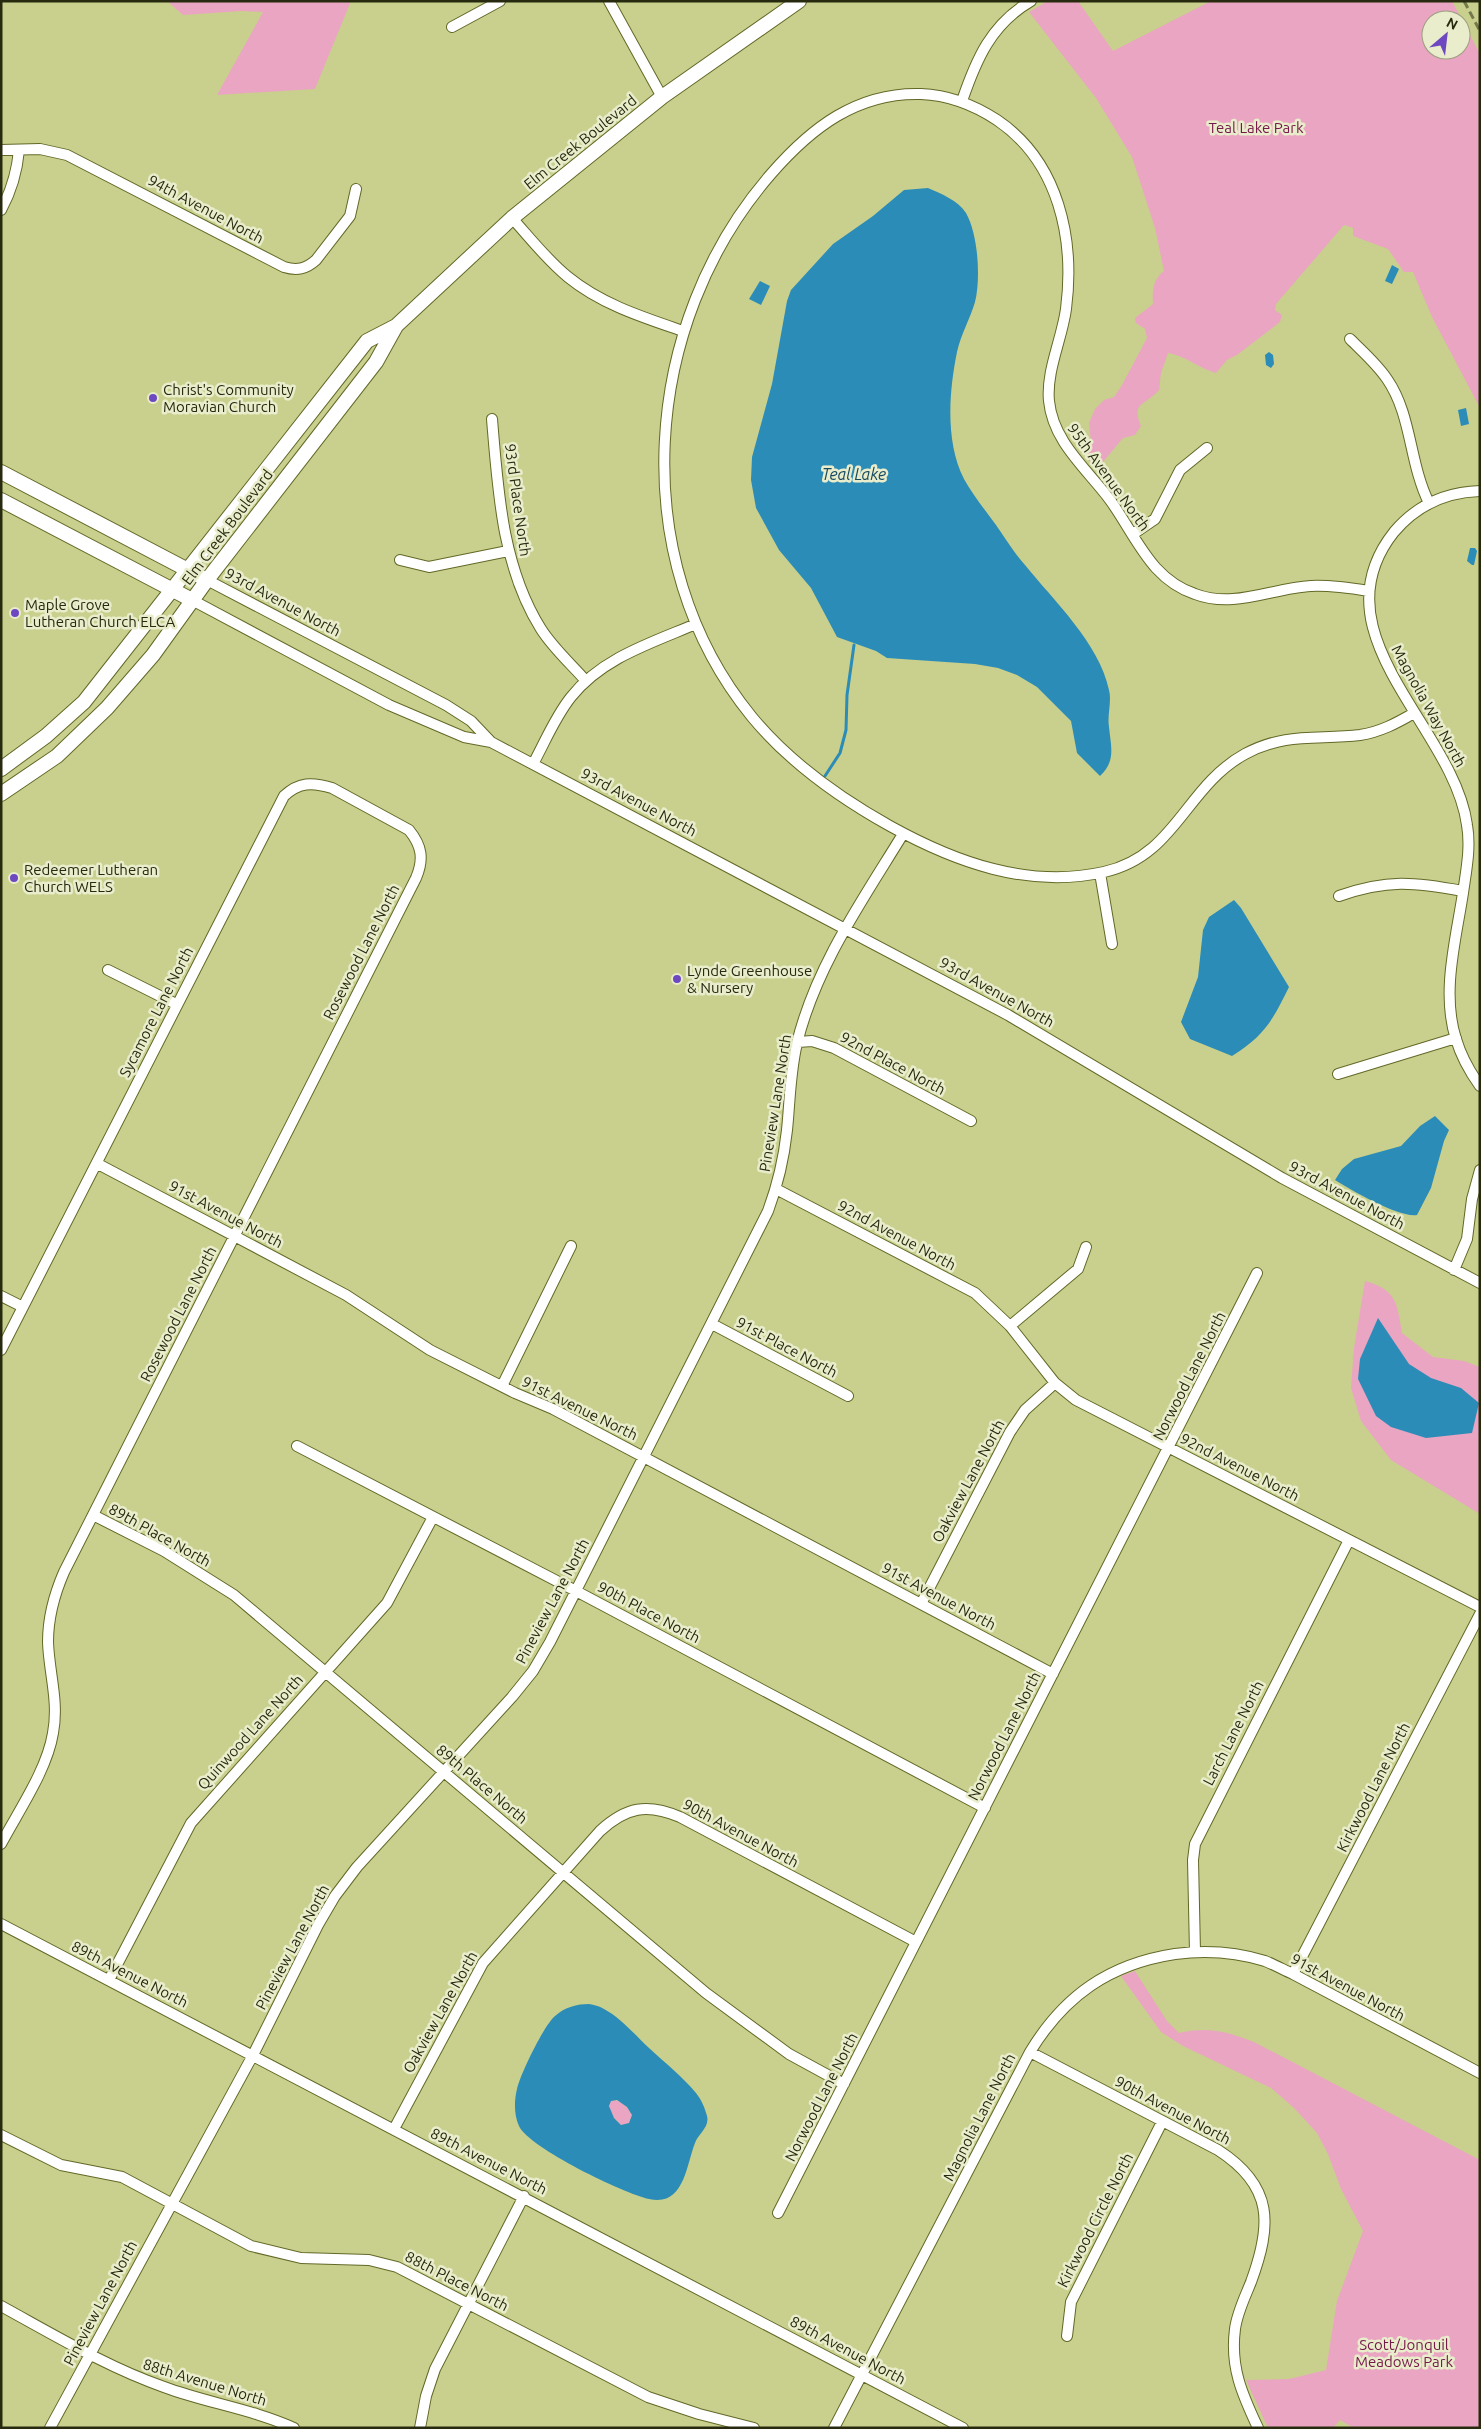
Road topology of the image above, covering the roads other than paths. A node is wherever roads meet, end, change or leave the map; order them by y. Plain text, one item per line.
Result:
1 (500, 1) edge
2 (609, 1) edge
3 (799, 1) edge
4 (1031, 1) edge
5 (452, 27) dead end
6 (662, 97) junction
7 (962, 101) junction
8 (1, 150) edge
9 (19, 150) junction
10 (356, 189) dead end
11 (1, 210) edge
12 (512, 218) junction
13 (396, 326) junction
14 (683, 331) junction
15 (1350, 339) dead end
16 (492, 420) dead end
17 (1207, 448) dead end
18 (1, 472) edge
19 (1480, 491) edge
20 (1, 500) edge
21 (1429, 503) junction
22 (1133, 534) junction
23 (508, 552) junction
24 (400, 560) dead end
25 (188, 569) junction
26 (207, 580) junction
27 (172, 589) junction
28 (1369, 591) junction
29 (192, 600) junction
30 (696, 624) junction
31 (586, 681) junction
32 (1414, 713) junction
33 (491, 742) junction
34 (533, 764) junction
35 (1, 769) edge
36 (1, 794) edge
37 (392, 819) joint
38 (903, 834) junction
39 (1100, 873) junction
40 (1463, 890) junction
41 (1339, 896) dead end
42 (845, 928) junction
43 (1112, 944) dead end
44 (108, 970) dead end
45 (176, 1004) junction
46 (1456, 1038) junction
47 (798, 1042) junction
48 (1338, 1074) dead end
49 (1480, 1086) edge
50 (971, 1121) dead end
51 (98, 1164) junction
52 (1480, 1170) edge
53 (776, 1189) junction
54 (234, 1235) junction
55 (571, 1246) dead end
56 (1086, 1247) dead end
57 (1454, 1270) junction
58 (1257, 1273) dead end
59 (1480, 1283) edge
60 (1, 1296) edge
61 (23, 1307) junction
62 (712, 1324) junction
63 (1010, 1326) junction
64 (1, 1350) edge
65 (1055, 1383) junction
66 (502, 1386) junction
67 (848, 1396) dead end
68 (297, 1446) dead end
69 (1170, 1448) junction
70 (644, 1457) junction
71 (93, 1515) junction
72 (433, 1517) junction
73 (1349, 1540) junction
74 (576, 1590) junction
75 (922, 1604) junction
76 (1480, 1607) edge
77 (1480, 1614) edge
78 (326, 1670) junction
79 (1053, 1674) junction
80 (444, 1772) junction
81 (985, 1808) junction
82 (1, 1844) edge
83 (562, 1872) junction
84 (1, 1924) edge
85 (916, 1942) junction
86 (1195, 1952) junction
87 (1293, 1974) junction
88 (108, 1980) junction
89 (1030, 2052) junction
90 (253, 2055) junction
91 (1480, 2073) edge
92 (844, 2084) junction
93 (1162, 2122) junction
94 (394, 2129) junction
95 (1, 2135) edge
96 (524, 2196) junction
97 (171, 2203) junction
98 (778, 2213) dead end
99 (467, 2302) junction
100 (1, 2306) edge
101 (1067, 2336) dead end
102 (90, 2353) junction
103 (862, 2375) junction
104 (50, 2428) edge
105 (294, 2428) edge
106 (420, 2428) edge
107 (754, 2428) edge
108 (834, 2428) edge
109 (963, 2428) edge
110 (1258, 2428) edge

1 - 5 street
2 - 6 street
3 - 6 main road, Elm Creek Boulevard
4 - 7 street
6 - 12 main road, Elm Creek Boulevard
7 - 14 street
7 - 22 street, 95th Avenue North
8 - 9 street, 94th Avenue North
9 - 10 street, 94th Avenue North
9 - 11 street
12 - 13 main road, Elm Creek Boulevard
12 - 14 street
13 - 25 main road, Elm Creek Boulevard
13 - 26 main road, Elm Creek Boulevard
14 - 30 street
15 - 21 street
16 - 23 street, 93rd Place North
17 - 22 street
18 - 25 main road, 93rd Avenue North
19 - 21 street, Magnolia Way North
20 - 27 main road, 93rd Avenue North
21 - 28 street, Magnolia Way North
22 - 28 street, 95th Avenue North
23 - 24 street
23 - 31 street, 93rd Place North
25 - 26 main road, 93rd Avenue North
25 - 27 main road, Elm Creek Boulevard
26 - 29 main road, Elm Creek Boulevard
26 - 33 street, 93rd Avenue North
27 - 29 main road, 93rd Avenue North
27 - 35 main road, Elm Creek Boulevard
28 - 32 street, Magnolia Way North
29 - 33 street, 93rd Avenue North
29 - 36 main road, Elm Creek Boulevard
30 - 31 street
30 - 38 street
31 - 34 street
32 - 39 street
32 - 40 street, Magnolia Way North
33 - 34 street, 93rd Avenue North
34 - 42 street, 93rd Avenue North
37 - 45 street, Sycamore Lane North
37 - 54 street, Rosewood Lane North
38 - 39 street
38 - 42 street, Pineview Lane North
39 - 43 street
40 - 41 street
40 - 46 street, Magnolia Way North
42 - 47 street, Pineview Lane North
42 - 57 street, 93rd Avenue North
44 - 45 street
45 - 51 street, Sycamore Lane North
46 - 48 street
46 - 49 street, Magnolia Way North
47 - 50 street, 92nd Place North
47 - 53 street, Pineview Lane North
51 - 54 street, 91st Avenue North
51 - 61 street, Sycamore Lane North
52 - 57 street
53 - 62 street, Pineview Lane North
53 - 63 street, 92nd Avenue North
54 - 66 street, 91st Avenue North
54 - 71 street, Rosewood Lane North
55 - 66 street
56 - 63 street
57 - 59 street, 93rd Avenue North
58 - 69 street, Norwood Lane North
60 - 61 street
61 - 64 street, Sycamore Lane North
62 - 67 street, 91st Place North
62 - 70 street, Pineview Lane North
63 - 65 street, 92nd Avenue North
65 - 69 street, 92nd Avenue North
65 - 75 street, Oakview Lane North
66 - 70 street, 91st Avenue North
68 - 72 street, 90th Place North
69 - 73 street, 92nd Avenue North
69 - 79 street, Norwood Lane North
70 - 74 street, Pineview Lane North
70 - 75 street, 91st Avenue North
71 - 78 street, 89th Place North
71 - 82 street, Rosewood Lane North
72 - 74 street, 90th Place North
72 - 78 street, Quinwood Lane North
73 - 76 street, 92nd Avenue North
73 - 86 street, Larch Lane North
74 - 80 street, Pineview Lane North
74 - 81 street, 90th Place North
75 - 79 street, 91st Avenue North
77 - 87 street, Kirkwood Lane North
78 - 80 street, 89th Place North
78 - 88 street, Quinwood Lane North
79 - 81 street, Norwood Lane North
80 - 83 street, 89th Place North
80 - 90 street, Pineview Lane North
81 - 85 street, Norwood Lane North
83 - 85 street, 90th Avenue North
83 - 92 street, 89th Place North
83 - 94 street, Oakview Lane North
84 - 88 street, 89th Avenue North
85 - 92 street, Norwood Lane North
86 - 87 street, 91st Avenue North
86 - 89 street, Magnolia Lane North
87 - 91 street, 91st Avenue North
88 - 90 street, 89th Avenue North
89 - 93 street, 90th Avenue North
89 - 103 street, Magnolia Lane North
90 - 94 street, 89th Avenue North
90 - 97 street, Pineview Lane North
92 - 98 street, Norwood Lane North
93 - 101 street, Kirkwood Circle North
93 - 110 street, 90th Avenue North
94 - 96 street, 89th Avenue North
95 - 97 street, 88th Place North
96 - 99 street
96 - 103 street, 89th Avenue North
97 - 99 street, 88th Place North
97 - 102 street, Pineview Lane North
99 - 106 street
99 - 107 street, 88th Place North
100 - 102 street, 88th Avenue North
102 - 104 street, Pineview Lane North
102 - 105 street, 88th Avenue North
103 - 108 street
103 - 109 street, 89th Avenue North

